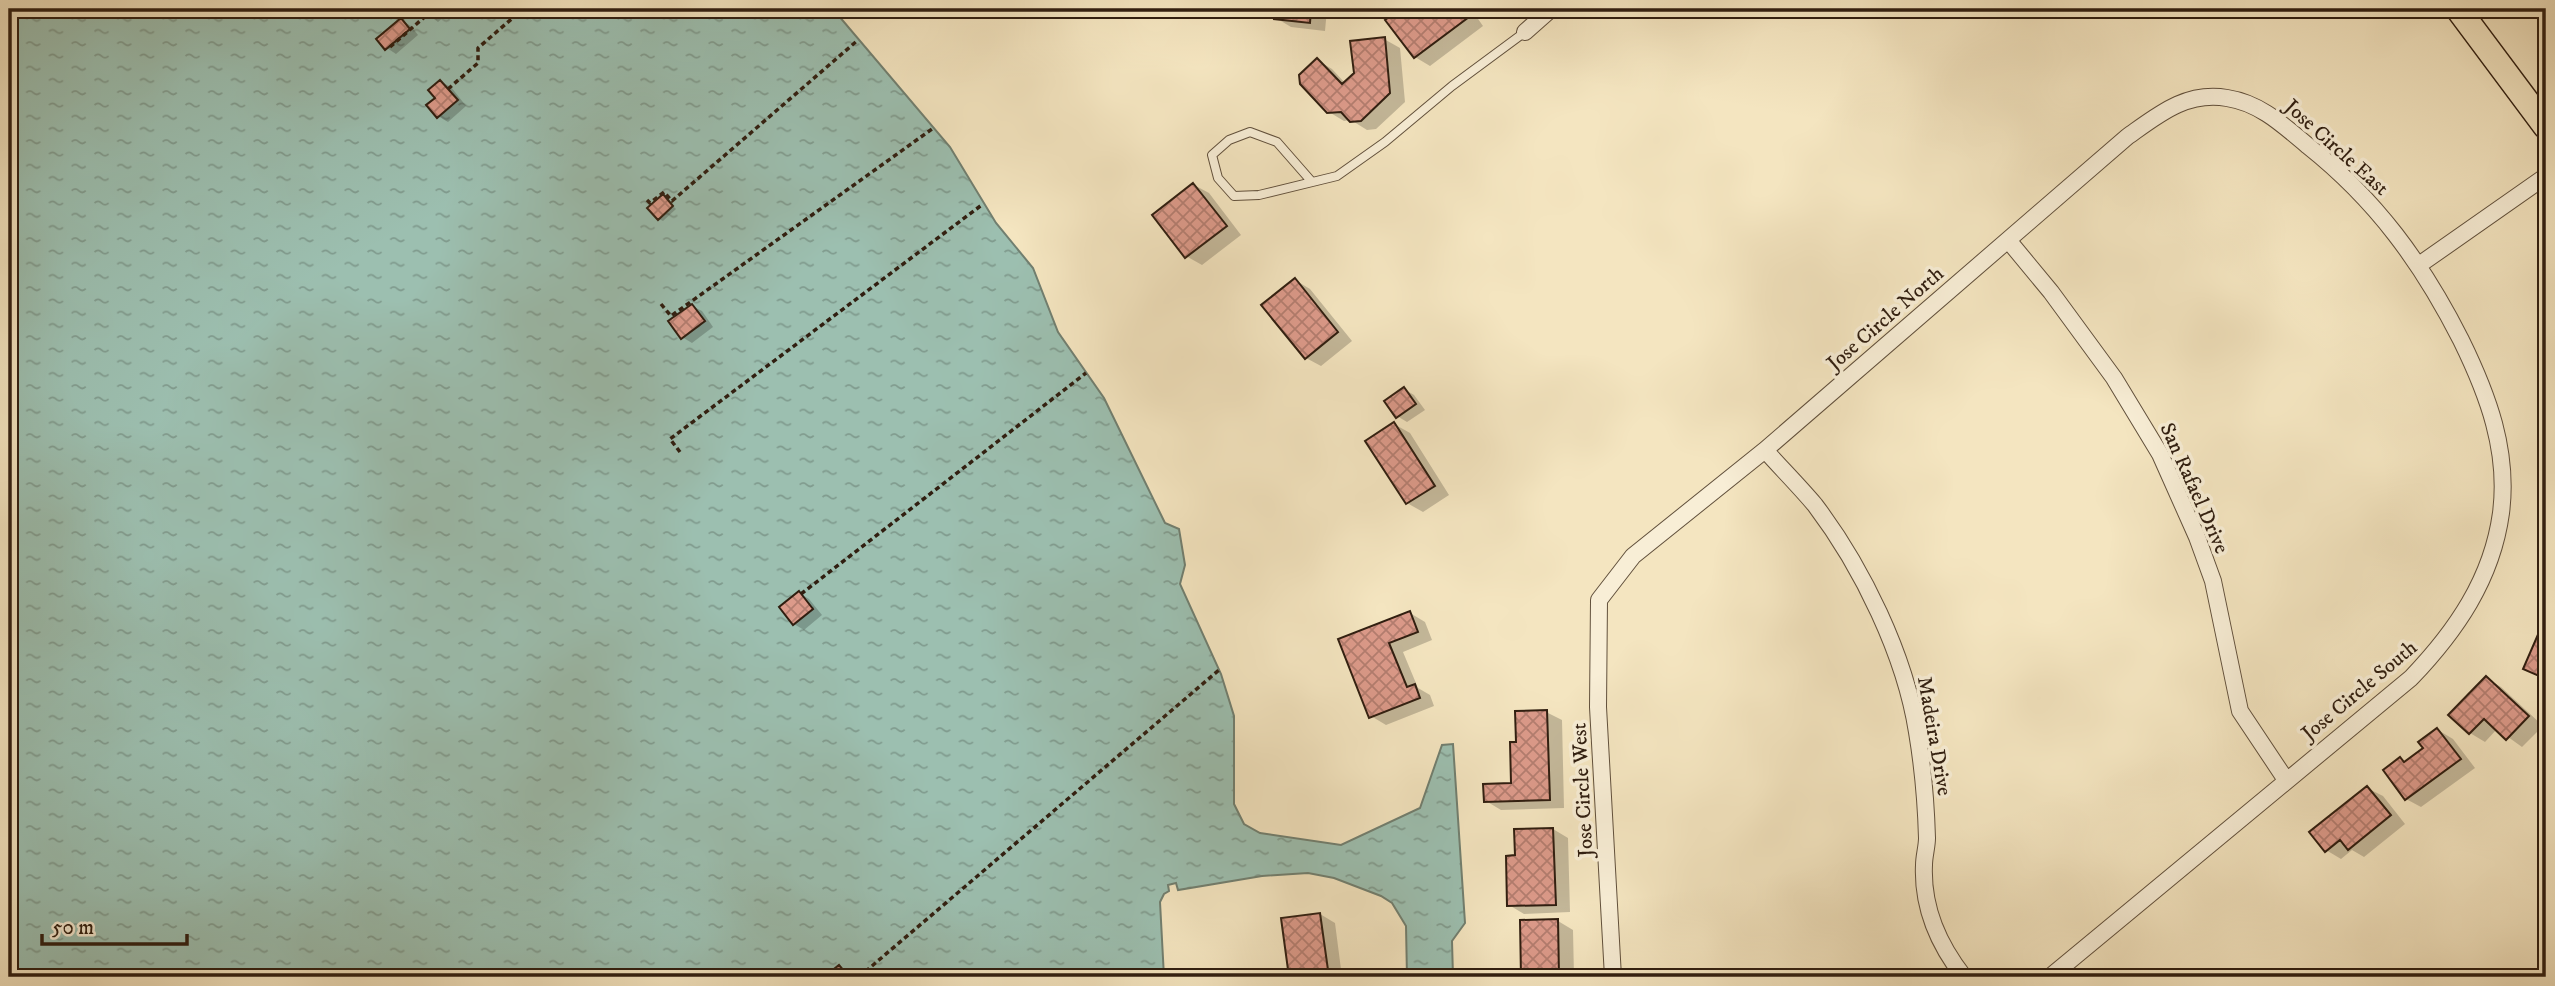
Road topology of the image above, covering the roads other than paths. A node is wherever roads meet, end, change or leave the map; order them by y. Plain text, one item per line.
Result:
1 (1552, 9) edge
2 (2458, 9) edge
3 (1525, 32) joint
4 (2216, 97) joint
5 (2546, 127) edge
6 (2546, 176) edge
7 (1312, 182) junction
8 (2008, 240) junction
9 (2419, 265) junction
10 (1765, 450) junction
11 (1599, 600) joint
12 (2286, 780) junction
13 (1613, 977) edge
14 (1964, 977) edge
15 (2050, 977) edge

1 - 3 street
2 - 5 main road
3 - 7 lane
4 - 8 street, Jose Circle North
4 - 9 street, Jose Circle East
6 - 9 street
7 - 7 lane
8 - 10 street, Jose Circle North
8 - 12 street, San Rafael Drive
9 - 12 street, Jose Circle South
10 - 11 street, Jose Circle North
10 - 14 street, Madeira Drive
11 - 13 street, Jose Circle West
12 - 15 street, Jose Circle South

